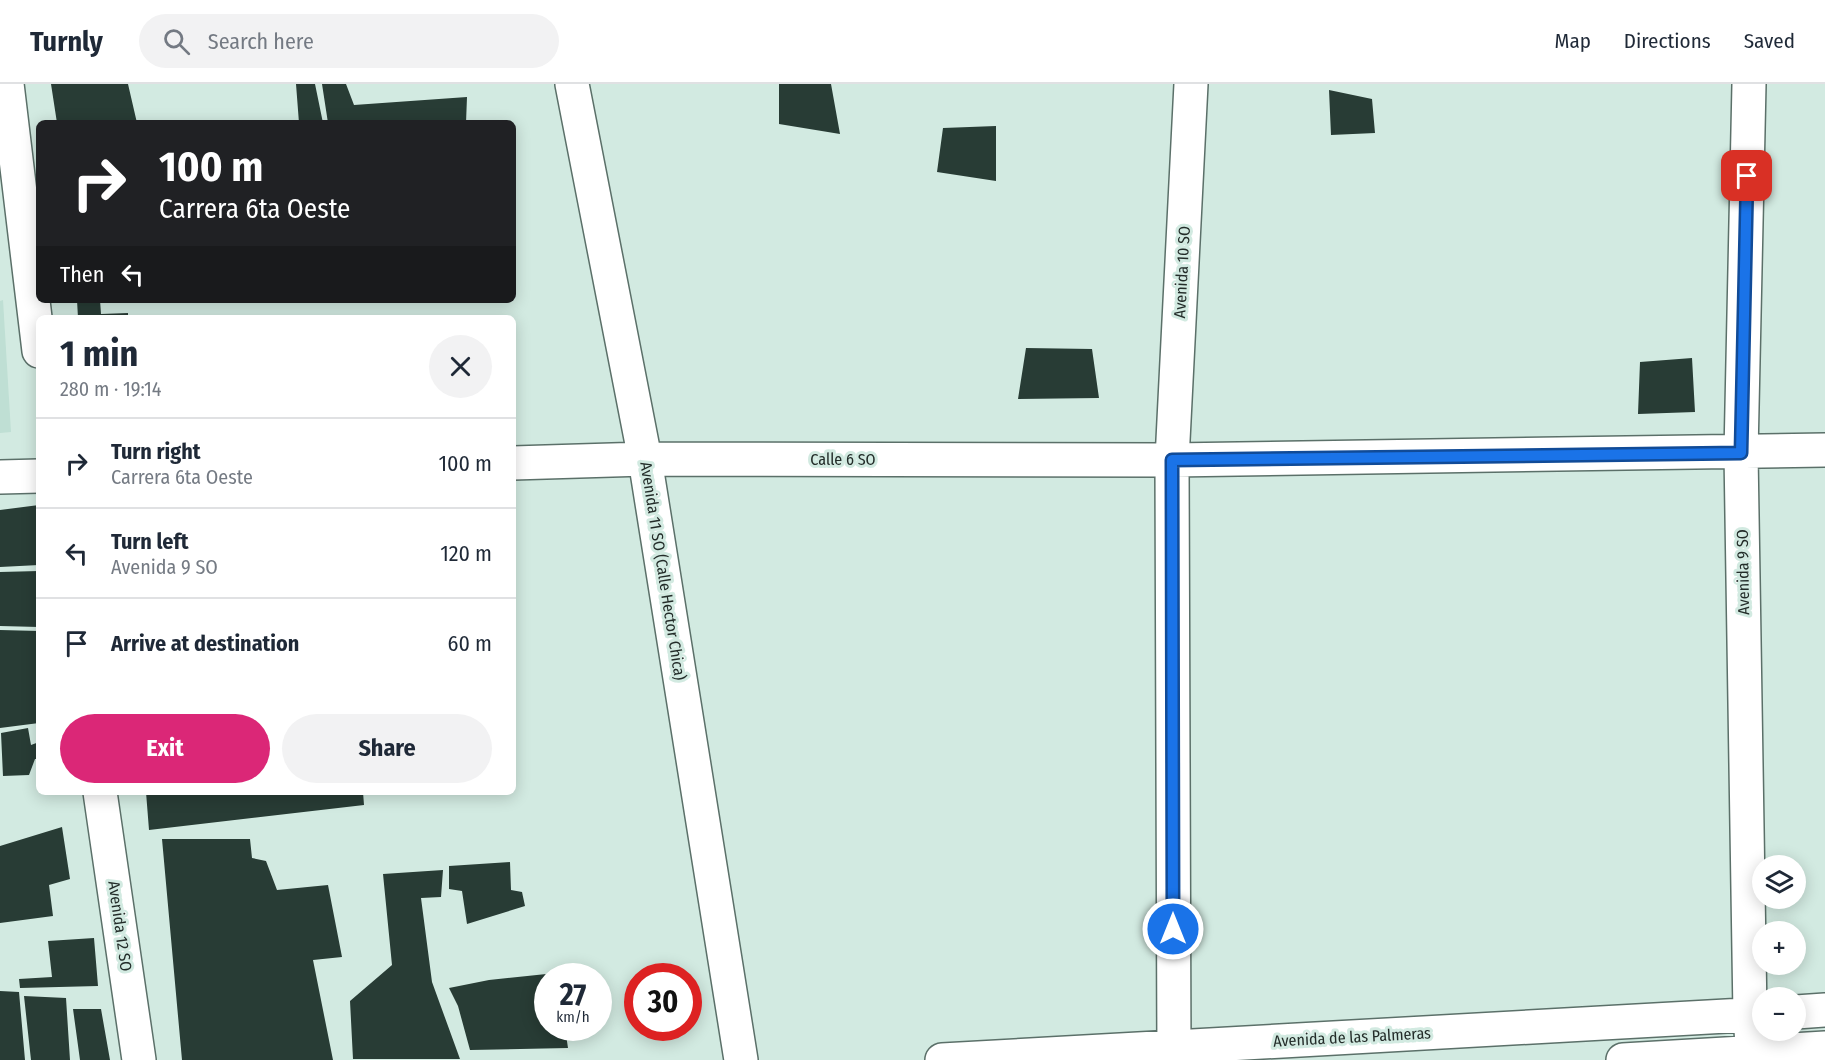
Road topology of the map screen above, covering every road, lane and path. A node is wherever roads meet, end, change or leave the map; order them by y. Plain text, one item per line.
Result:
1 (7, 84) edge
2 (572, 84) edge
3 (1191, 84) edge
4 (1749, 84) edge
5 (36, 326) edge
6 (1825, 450) edge
7 (1741, 453) junction
8 (645, 459) junction
9 (1172, 460) junction
10 (516, 463) edge
11 (36, 476) edge
12 (0, 477) edge
13 (100, 795) edge
14 (1755, 987) edge
15 (1825, 1010) edge
16 (1806, 1011) edge
17 (1752, 1014) edge
18 (1754, 1041) edge
19 (1825, 1048) edge
20 (1174, 1053) edge
21 (1753, 1056) edge
22 (139, 1060) edge
23 (741, 1060) edge
24 (942, 1060) edge
25 (1623, 1060) edge

1 - 5 street
2 - 8 street, Avenida 11 SO (Calle Hector Chica)
3 - 9 street, Avenida 10 SO
4 - 7 street, Avenida 9 SO
6 - 7 street, Calle 6 SO
7 - 9 street, Calle 6 SO
7 - 14 street, Avenida 9 SO
8 - 9 street, Calle 6 SO
8 - 10 street, Calle 6 SO
8 - 23 street, Avenida 11 SO (Calle Hector Chica)
9 - 20 street, Avenida 10 SO
11 - 12 street
13 - 22 street, Avenida 12 SO
15 - 16 street
17 - 20 street, Avenida de las Palmeras
18 - 21 street, Avenida 9 SO
19 - 21 street
20 - 24 street, Avenida de las Palmeras
21 - 25 street

